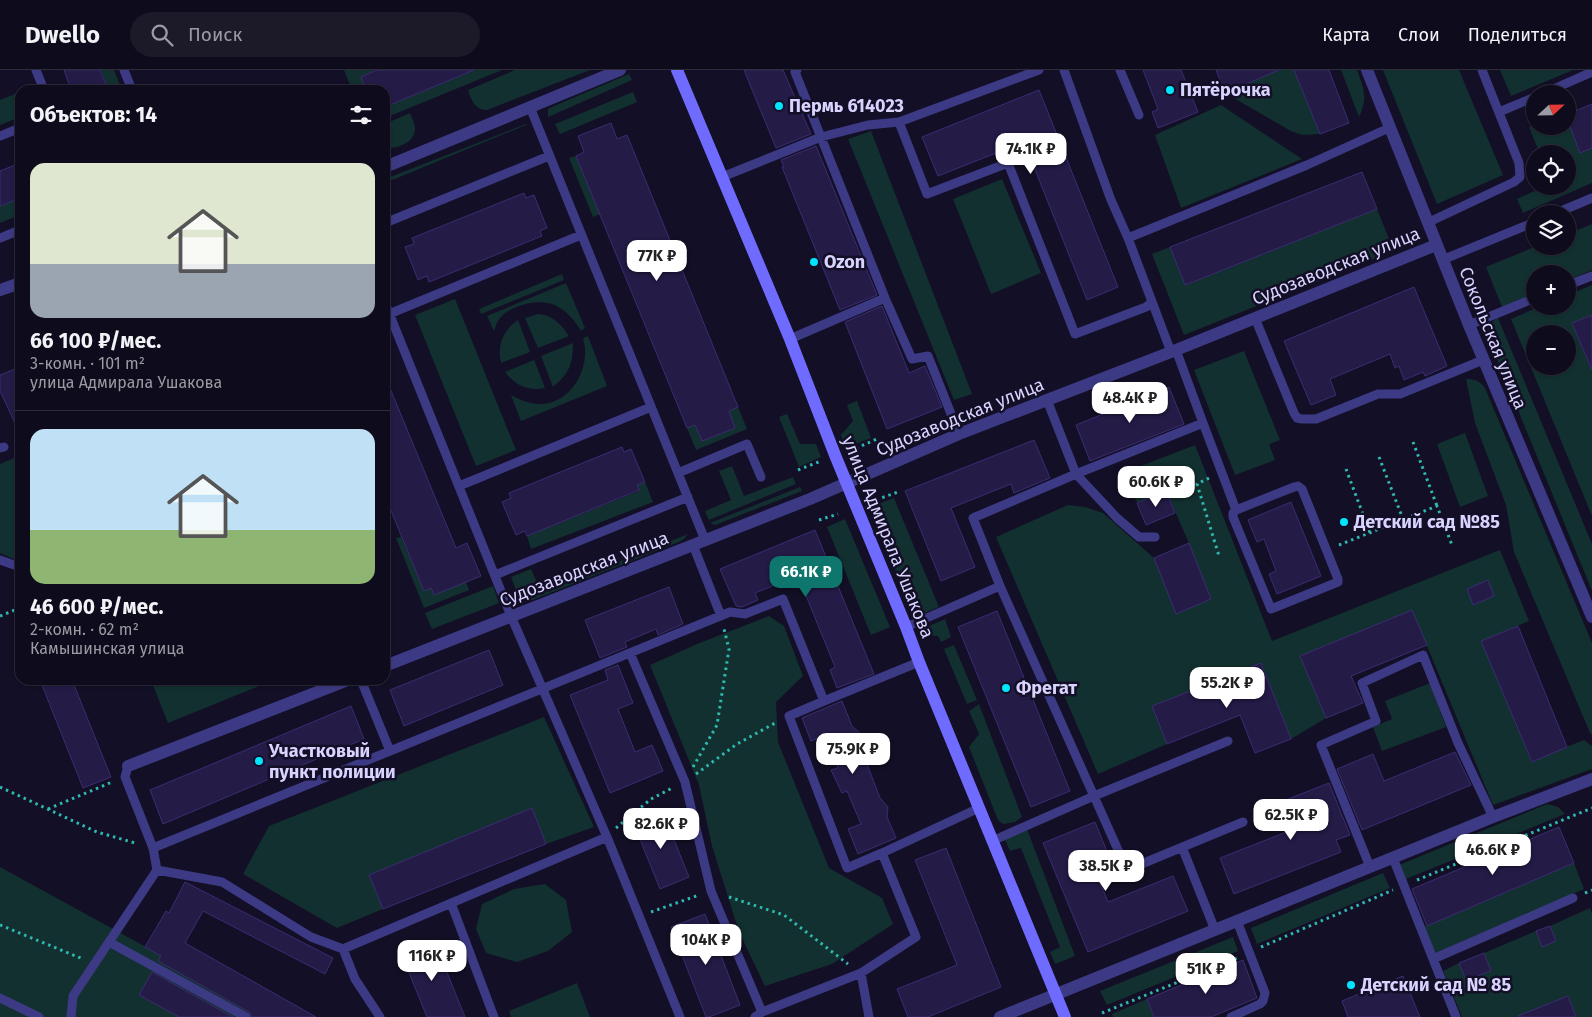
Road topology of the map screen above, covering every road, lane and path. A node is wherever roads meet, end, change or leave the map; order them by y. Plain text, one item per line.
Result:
1 (36, 70) edge
2 (124, 70) edge
3 (620, 70) edge
4 (677, 70) edge
5 (797, 70) edge
6 (1039, 70) edge
7 (1064, 70) edge
8 (1120, 70) edge
9 (1367, 70) edge
10 (1482, 70) edge
11 (1592, 72) edge
12 (42, 85) edge
13 (130, 85) edge
14 (1562, 85) edge
15 (1526, 101) edge
16 (530, 107) junction
17 (1499, 112) junction
18 (1139, 115) dead end
19 (899, 122) junction
20 (1389, 128) junction
21 (15, 130) edge
22 (0, 136) edge
23 (821, 137) junction
24 (549, 156) junction
25 (390, 165) edge
26 (722, 177) junction
27 (1592, 198) edge
28 (1575, 205) edge
29 (390, 221) edge
30 (1427, 222) junction
31 (1526, 226) edge
32 (15, 232) edge
33 (581, 235) junction
34 (0, 238) edge
35 (1128, 238) junction
36 (1436, 245) junction
37 (1442, 260) junction
38 (1592, 276) edge
39 (1576, 282) edge
40 (15, 284) edge
41 (0, 290) edge
42 (885, 298) junction
43 (1152, 302) junction
44 (1526, 302) edge
45 (390, 314) edge
46 (390, 316) edge
47 (1255, 318) junction
48 (1468, 325) junction
49 (790, 339) junction
50 (1174, 351) junction
51 (1483, 360) junction
52 (1048, 400) junction
53 (651, 407) junction
54 (1203, 423) junction
55 (959, 434) junction
56 (879, 438) dead end
57 (1413, 442) dead end
58 (847, 452) dead end
59 (1379, 457) dead end
60 (822, 461) dead end
61 (1346, 469) dead end
62 (798, 470) dead end
63 (678, 473) junction
64 (1222, 473) junction
65 (1076, 474) junction
66 (761, 478) dead end
67 (847, 482) junction
68 (459, 486) junction
69 (898, 492) dead end
70 (688, 497) junction
71 (868, 503) dead end
72 (1437, 506) junction
73 (1236, 510) junction
74 (838, 514) dead end
75 (1403, 519) junction
76 (819, 520) dead end
77 (1370, 533) junction
78 (1154, 536) dead end
79 (705, 540) junction
80 (693, 545) junction
81 (1452, 545) dead end
82 (1326, 550) junction
83 (1219, 556) dead end
84 (0, 560) edge
85 (15, 565) edge
86 (495, 575) junction
87 (1000, 586) junction
88 (15, 610) edge
89 (0, 616) edge
90 (511, 616) junction
91 (722, 616) junction
92 (1592, 617) edge
93 (906, 627) junction
94 (630, 653) junction
95 (919, 662) junction
96 (390, 664) edge
97 (336, 685) edge
98 (363, 685) edge
99 (544, 688) junction
100 (824, 701) junction
101 (789, 716) junction
102 (1228, 741) dead end
103 (390, 751) junction
104 (126, 772) junction
105 (1592, 779) edge
106 (685, 782) junction
107 (0, 787) edge
108 (1094, 796) junction
109 (980, 808) junction
110 (1592, 808) edge
111 (48, 809) junction
112 (1493, 816) junction
113 (1243, 822) dead end
114 (607, 837) junction
115 (992, 840) junction
116 (1182, 847) junction
117 (153, 848) junction
118 (882, 853) junction
119 (1393, 858) junction
120 (1370, 867) junction
121 (157, 870) junction
122 (1404, 886) junction
123 (711, 891) junction
124 (1573, 898) dead end
125 (450, 903) junction
126 (639, 916) junction
127 (1237, 921) junction
128 (0, 925) edge
129 (1215, 930) junction
130 (109, 942) junction
131 (342, 949) junction
132 (1249, 952) junction
133 (1433, 959) junction
134 (95, 963) junction
135 (861, 973) junction
136 (1056, 994) junction
137 (0, 998) edge
138 (1102, 1013) dead end
139 (758, 1014) edge
140 (39, 1017) edge
141 (71, 1017) edge
142 (246, 1017) edge
143 (380, 1017) edge
144 (494, 1017) edge
145 (680, 1017) edge
146 (869, 1017) edge
147 (1000, 1017) edge
148 (1065, 1017) edge
149 (1231, 1017) edge
150 (1456, 1017) edge

1 - 12 lane
2 - 13 lane
3 - 16 street
4 - 26 street, улица Адмирала Ушакова
5 - 23 lane
6 - 19 lane
7 - 35 lane
8 - 18 lane
9 - 20 street, Сокольская улица
10 - 17 lane
11 - 14 lane
15 - 17 lane
16 - 24 lane
16 - 25 street
17 - 30 lane
19 - 23 lane
19 - 43 lane
20 - 30 street, Сокольская улица
20 - 35 lane
21 - 22 lane
23 - 26 lane
23 - 42 lane
24 - 29 lane
24 - 33 lane
26 - 49 street, улица Адмирала Ушакова
27 - 28 lane
30 - 36 street, Сокольская улица
31 - 37 lane
32 - 34 lane
33 - 45 lane
33 - 53 lane
35 - 43 lane
36 - 37 street, Сокольская улица
36 - 47 street, Судозаводская улица
37 - 48 street, Сокольская улица
38 - 39 lane
40 - 41 street
42 - 49 lane
42 - 55 lane
43 - 50 lane
44 - 48 lane
46 - 68 lane
47 - 50 street, Судозаводская улица
47 - 51 lane
48 - 51 street, Сокольская улица
49 - 67 street, улица Адмирала Ушакова
50 - 52 street, Судозаводская улица
50 - 54 lane
51 - 92 street, Сокольская улица
52 - 55 street, Судозаводская улица
52 - 65 lane
53 - 63 lane
53 - 68 lane
54 - 64 lane
54 - 65 lane
55 - 67 street, Судозаводская улица
56 - 58 path
57 - 72 path
59 - 75 path
60 - 62 path
61 - 77 path
63 - 66 lane
63 - 70 lane
64 - 73 lane
64 - 83 path
65 - 78 lane
65 - 87 lane
67 - 79 street, Судозаводская улица
67 - 93 street, улица Адмирала Ушакова
68 - 86 lane
69 - 71 path
70 - 79 lane
70 - 86 lane
72 - 75 path
72 - 81 path
73 - 82 lane
73 - 82 lane
74 - 76 path
75 - 77 path
77 - 82 path
79 - 80 street, Судозаводская улица
80 - 90 street, Судозаводская улица
80 - 91 lane
84 - 85 lane
86 - 90 lane
87 - 93 lane
87 - 108 lane
88 - 89 path
90 - 96 street, Судозаводская улица
90 - 99 lane
91 - 94 lane
91 - 100 lane
91 - 106 path
93 - 95 street, улица Адмирала Ушакова
94 - 99 lane
94 - 106 lane
95 - 100 lane
95 - 109 street, улица Адмирала Ушакова
97 - 104 street
98 - 103 lane
99 - 103 lane
99 - 114 lane
100 - 101 lane
101 - 106 path
101 - 118 lane
102 - 108 lane
103 - 117 lane
104 - 111 path
104 - 117 lane
105 - 112 street
106 - 114 path
106 - 123 lane
107 - 111 path
108 - 115 lane
108 - 116 lane
109 - 115 street, улица Адмирала Ушакова
109 - 118 lane
110 - 122 path
111 - 117 path
112 - 119 street
112 - 120 lane
113 - 116 lane
114 - 125 lane
114 - 126 lane
115 - 136 street, улица Адмирала Ушакова
116 - 129 lane
117 - 121 lane
118 - 135 lane
119 - 120 street
119 - 122 lane
120 - 127 street
121 - 130 lane
121 - 131 lane
122 - 132 path
122 - 133 lane
123 - 126 path
123 - 135 path
123 - 139 lane
124 - 133 lane
125 - 131 lane
125 - 144 lane
126 - 145 lane
127 - 129 street
127 - 132 lane
128 - 134 path
129 - 136 street
130 - 134 lane
130 - 142 lane
131 - 143 lane
132 - 138 path
132 - 149 lane
133 - 150 lane
134 - 141 lane
135 - 139 lane
135 - 146 lane
136 - 147 street
136 - 148 street, улица Адмирала Ушакова
137 - 140 lane

